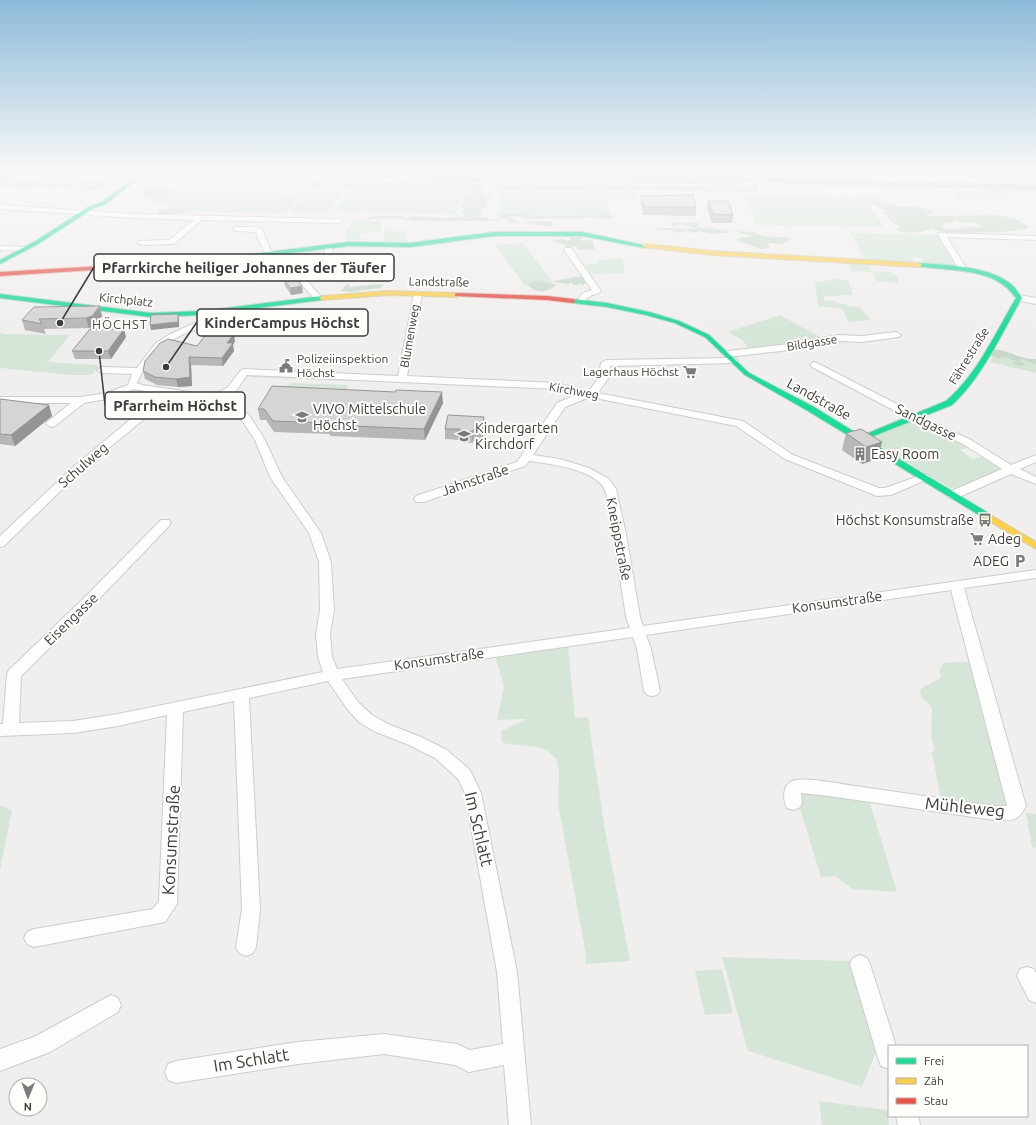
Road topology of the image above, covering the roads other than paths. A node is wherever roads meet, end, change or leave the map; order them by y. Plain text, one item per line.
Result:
1 (65, 224) edge
2 (192, 224) edge
3 (237, 228) dead end
4 (1036, 238) edge
5 (142, 243) dead end
6 (328, 247) junction
7 (0, 248) edge
8 (25, 249) junction
9 (568, 250) dead end
10 (270, 254) junction
11 (0, 262) edge
12 (280, 263) junction
13 (960, 268) junction
14 (0, 274) edge
15 (418, 294) junction
16 (0, 296) edge
17 (318, 298) junction
18 (1019, 298) junction
19 (581, 301) junction
20 (1036, 301) edge
21 (202, 313) junction
22 (896, 335) dead end
23 (730, 358) junction
24 (815, 365) dead end
25 (102, 370) dead end
26 (140, 371) junction
27 (402, 379) junction
28 (134, 386) junction
29 (170, 392) junction
30 (593, 393) junction
31 (0, 400) edge
32 (81, 400) junction
33 (213, 400) junction
34 (914, 417) junction
35 (51, 424) dead end
36 (860, 439) junction
37 (526, 457) junction
38 (1036, 458) edge
39 (1012, 470) junction
40 (924, 477) junction
41 (1036, 481) edge
42 (953, 495) junction
43 (420, 499) dead end
44 (165, 523) dead end
45 (0, 543) edge
46 (1036, 546) edge
47 (1036, 574) edge
48 (955, 586) junction
49 (638, 632) junction
50 (332, 675) junction
51 (652, 690) dead end
52 (241, 694) junction
53 (175, 708) junction
54 (6, 730) edge
55 (794, 803) dead end
56 (34, 938) dead end
57 (246, 947) dead end
58 (860, 964) dead end
59 (111, 1005) dead end
60 (514, 1053) junction
61 (888, 1055) edge
62 (0, 1060) edge
63 (176, 1072) dead end
64 (520, 1125) edge

1 - 8 main road
2 - 5 street
3 - 10 street
4 - 13 street
6 - 10 main road
6 - 12 street
6 - 13 main road
7 - 8 street
8 - 11 main road
9 - 19 street
10 - 12 street
10 - 14 main road
12 - 17 street
13 - 18 main road
15 - 17 main road, Landstraße
15 - 19 main road, Landstraße
15 - 27 street, Blumenweg
16 - 21 main road, Kirchplatz
17 - 21 main road, Landstraße
18 - 20 street
18 - 34 main road, Fährestraße
19 - 23 main road, Landstraße
21 - 26 street
22 - 23 street, Bildgasse
23 - 30 street, Bildgasse
23 - 36 main road, Landstraße
24 - 34 street, Sandgasse
25 - 26 street
26 - 28 street
27 - 30 street, Kirchweg
27 - 33 street, Kirchweg
28 - 29 street, Im Schlatt
28 - 32 street
29 - 33 street, Im Schlatt
29 - 45 street, Schulweg
30 - 37 street, Jahnstraße
30 - 40 street, Kirchweg
31 - 32 street
32 - 35 street
33 - 50 street, Im Schlatt
34 - 36 main road, Fährestraße
34 - 39 street, Sandgasse
36 - 40 main road, Landstraße
37 - 43 street, Jahnstraße
37 - 49 street, Kneippstraße
38 - 39 street
39 - 41 street, Sandgasse
39 - 42 street
40 - 42 main road, Landstraße
42 - 46 main road, Landstraße
44 - 54 street, Eisengasse
47 - 48 street, Konsumstraße
48 - 49 street, Konsumstraße
48 - 55 street, Mühleweg
49 - 50 street, Konsumstraße
49 - 51 street
50 - 52 street, Konsumstraße
50 - 60 street, Im Schlatt
52 - 53 street, Konsumstraße
52 - 57 street
53 - 54 street, Konsumstraße
53 - 56 street, Konsumstraße
58 - 61 street
59 - 62 street
60 - 63 street, Im Schlatt
60 - 64 street, Im Schlatt

